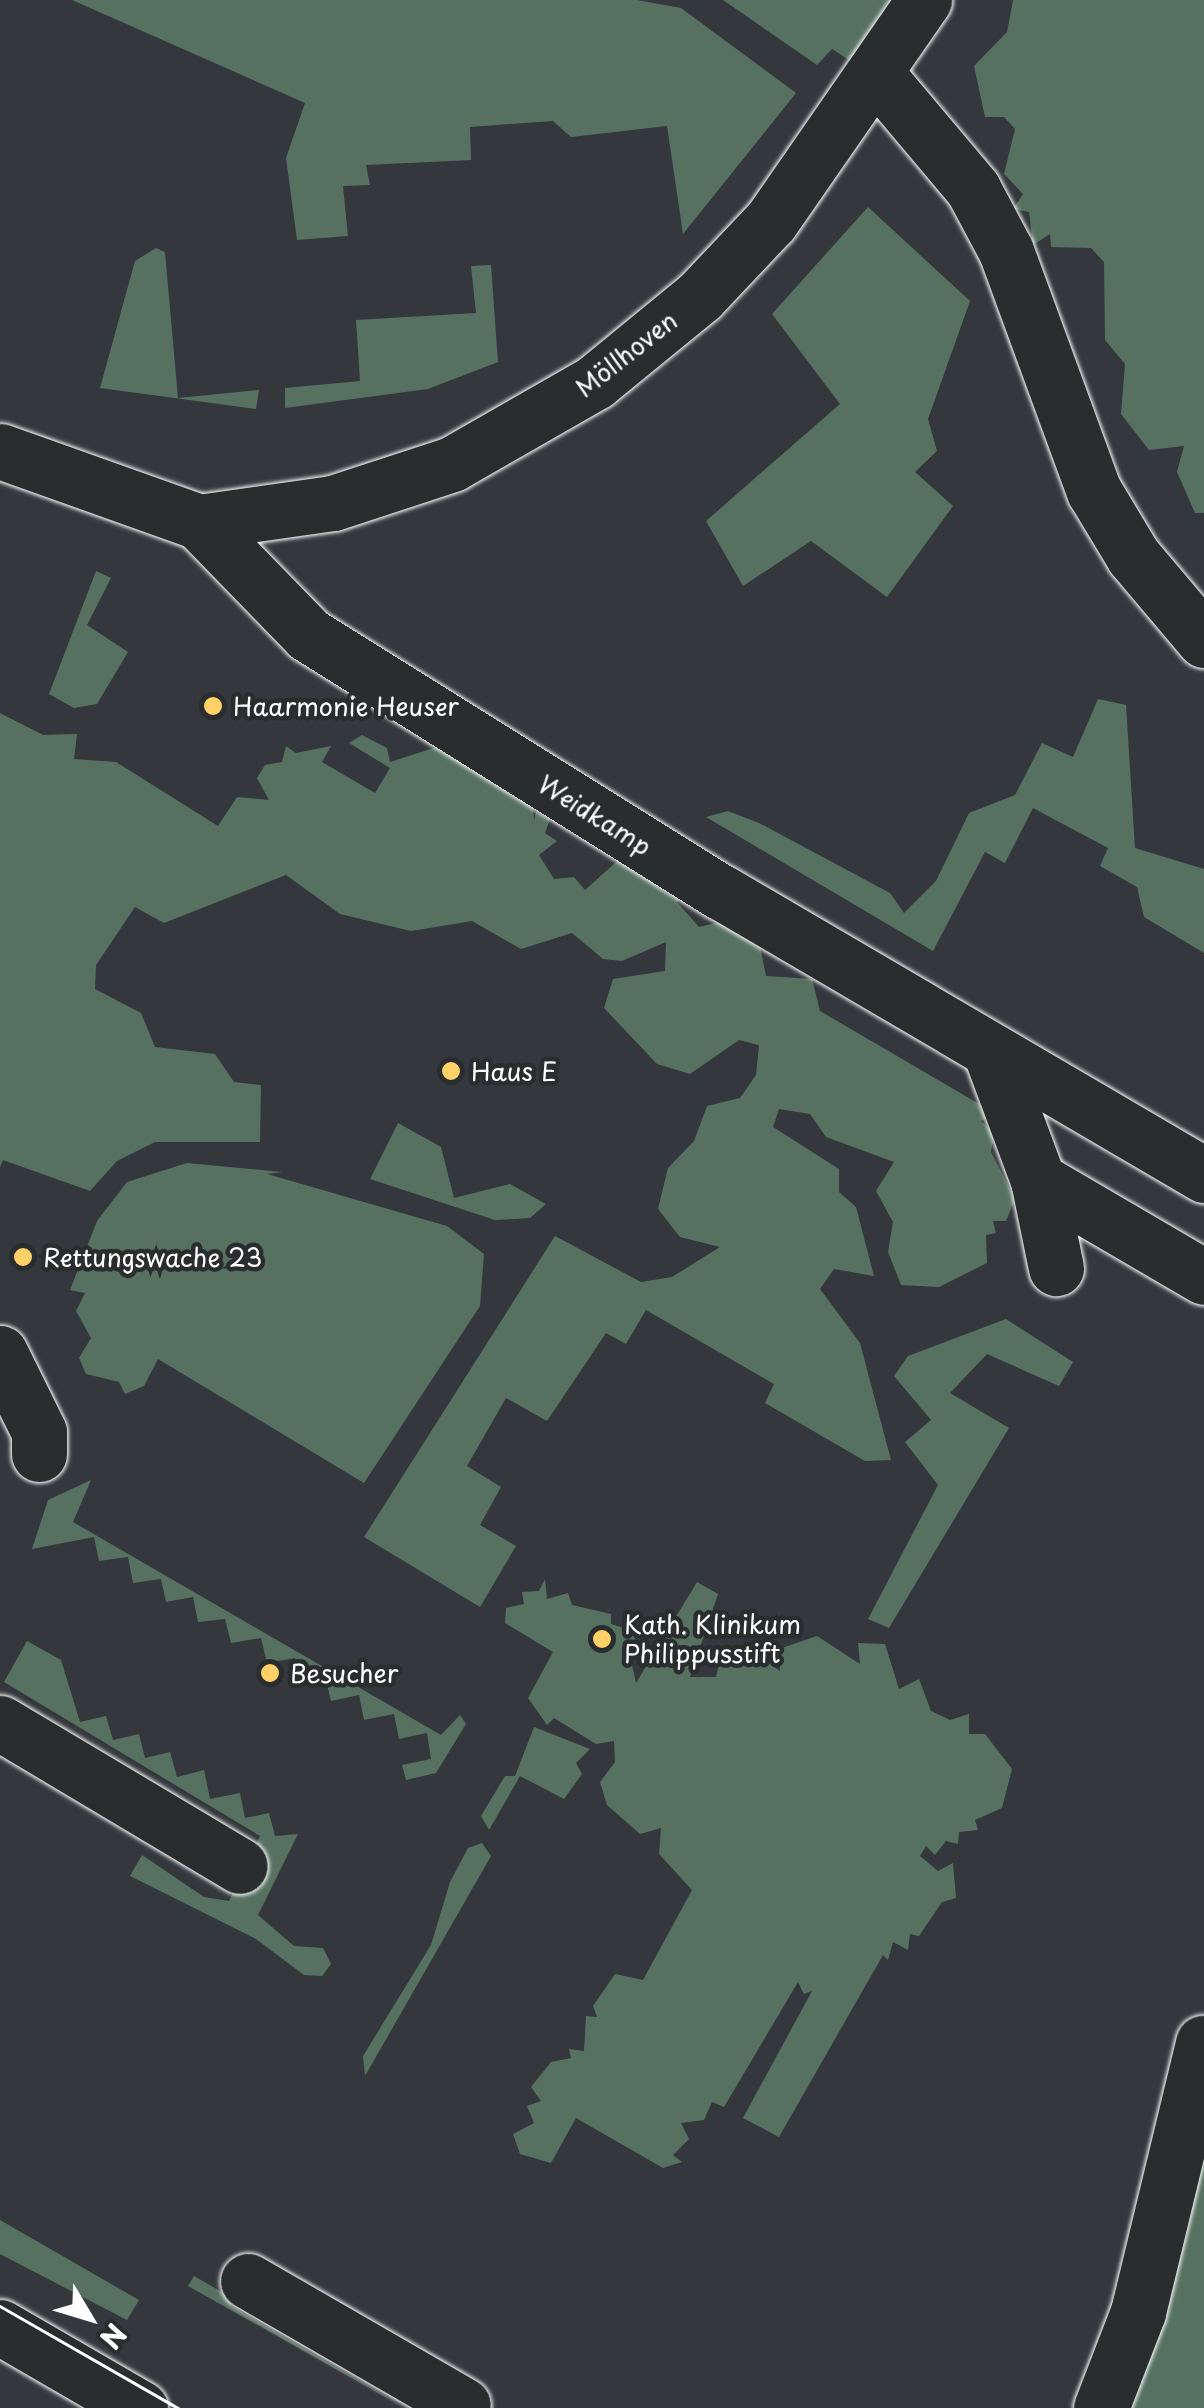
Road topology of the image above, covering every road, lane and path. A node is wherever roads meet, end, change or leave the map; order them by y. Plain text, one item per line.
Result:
1 (924, 0) edge
2 (878, 76) junction
3 (0, 450) edge
4 (200, 522) junction
5 (1204, 640) edge
6 (990, 1051) junction
7 (1204, 1174) edge
8 (1038, 1180) junction
9 (1056, 1268) dead end
10 (1204, 1278) edge
11 (0, 1353) edge
12 (39, 1454) dead end
13 (0, 1723) edge
14 (240, 1866) dead end
15 (1203, 2043) edge
16 (248, 2281) dead end
17 (0, 2327) edge
18 (463, 2406) edge
19 (140, 2408) edge
20 (1101, 2408) edge

1 - 2 street, Möllhoven
2 - 4 street, Möllhoven
2 - 5 street
3 - 4 street, Weidkamp
4 - 6 street, Weidkamp
6 - 7 street, Weidkamp
6 - 8 street
8 - 9 street
8 - 10 street
11 - 12 street
13 - 14 street
15 - 20 street
16 - 18 street
17 - 19 street

